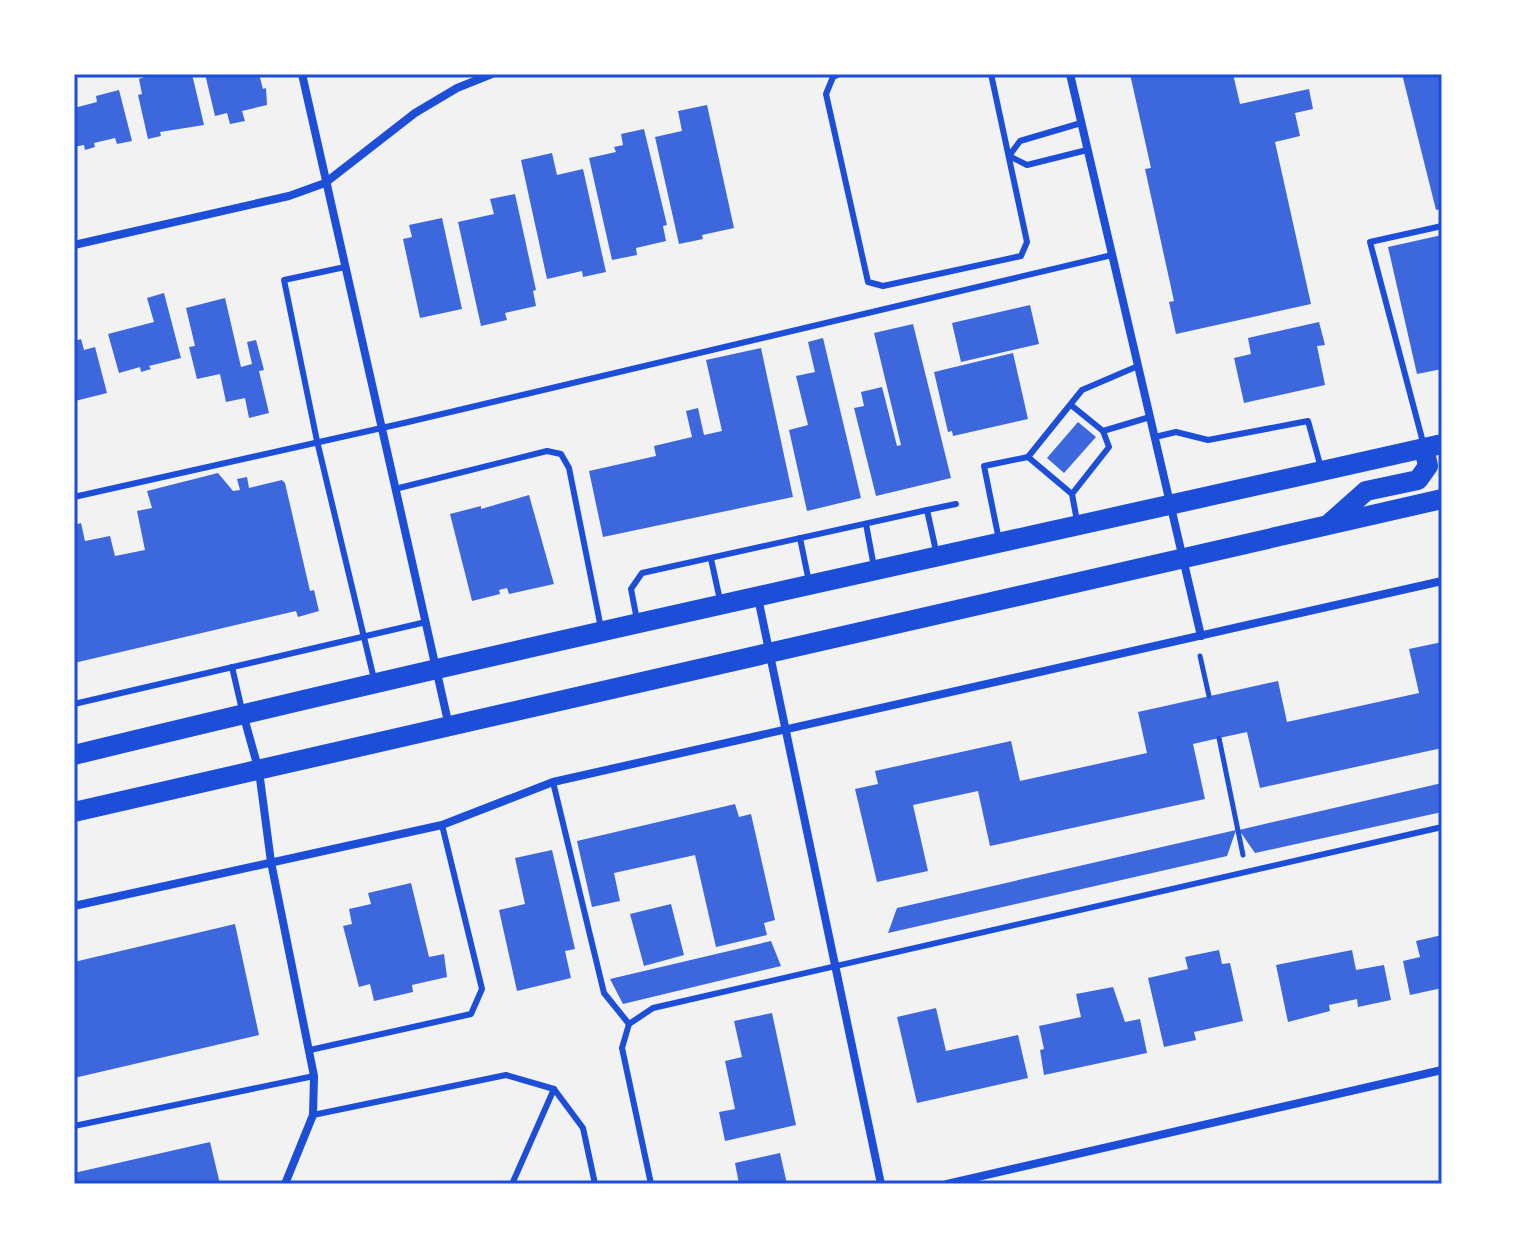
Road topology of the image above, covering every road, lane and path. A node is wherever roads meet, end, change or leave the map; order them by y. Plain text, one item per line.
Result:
1 (302, 74) edge
2 (492, 74) edge
3 (839, 74) edge
4 (991, 74) edge
5 (1070, 74) edge
6 (1081, 123) junction
7 (1087, 150) junction
8 (1009, 156) junction
9 (325, 183) junction
10 (1442, 226) edge
11 (74, 245) edge
12 (1112, 255) junction
13 (345, 267) junction
14 (1138, 366) junction
15 (1071, 405) junction
16 (1150, 417) junction
17 (382, 427) junction
18 (1103, 431) junction
19 (1155, 437) junction
20 (317, 441) junction
21 (1433, 446) edge
22 (1028, 457) junction
23 (1322, 471) junction
24 (395, 489) junction
25 (1072, 494) junction
26 (74, 497) edge
27 (1442, 499) edge
28 (956, 504) dead end
29 (1171, 506) junction
30 (927, 510) junction
31 (866, 524) junction
32 (1078, 526) junction
33 (1327, 526) junction
34 (800, 538) junction
35 (999, 544) junction
36 (937, 558) junction
37 (711, 559) junction
38 (1182, 559) junction
39 (875, 572) junction
40 (1442, 581) edge
41 (810, 586) junction
42 (757, 596) junction
43 (721, 604) junction
44 (426, 622) junction
45 (638, 624) junction
46 (602, 632) junction
47 (363, 636) junction
48 (1201, 636) junction
49 (769, 652) junction
50 (1200, 656) dead end
51 (232, 667) junction
52 (436, 668) junction
53 (375, 682) junction
54 (1209, 696) dead end
55 (74, 704) edge
56 (243, 714) junction
57 (449, 727) junction
58 (783, 730) junction
59 (1219, 738) dead end
60 (74, 755) edge
61 (259, 771) junction
62 (553, 782) junction
63 (74, 812) edge
64 (442, 825) junction
65 (1442, 827) edge
66 (271, 862) junction
67 (1247, 871) junction
68 (74, 906) edge
69 (836, 965) junction
70 (629, 1024) junction
71 (310, 1050) junction
72 (1442, 1070) edge
73 (314, 1076) junction
74 (554, 1089) junction
75 (313, 1115) junction
76 (74, 1126) edge
77 (285, 1184) edge
78 (512, 1184) edge
79 (595, 1184) edge
80 (651, 1184) edge
81 (881, 1184) edge
82 (947, 1184) edge

1 - 9 street
2 - 9 street
3 - 8 lane
4 - 8 lane
5 - 6 street
6 - 7 street
6 - 8 lane
7 - 8 lane
7 - 12 street
9 - 11 street
9 - 13 street
10 - 21 lane
12 - 14 street
12 - 17 lane
13 - 17 street
13 - 20 lane
14 - 15 lane
14 - 16 street
15 - 18 lane
15 - 22 lane
16 - 18 lane
16 - 19 street
17 - 20 lane
17 - 24 street
18 - 25 lane
19 - 23 lane
19 - 29 street
20 - 26 lane
20 - 47 lane
21 - 23 main road
21 - 33 main road
22 - 25 lane
22 - 35 lane
23 - 29 main road
24 - 44 street
24 - 46 lane
25 - 32 lane
27 - 33 main road
28 - 30 lane
29 - 32 main road
29 - 38 street
30 - 31 lane
30 - 36 lane
31 - 34 lane
31 - 39 lane
32 - 35 main road
33 - 38 main road
34 - 37 lane
34 - 41 lane
35 - 36 main road
36 - 39 main road
37 - 43 lane
37 - 45 lane
38 - 48 street
38 - 49 main road
39 - 41 main road
40 - 48 street
41 - 42 main road
42 - 43 main road
42 - 49 street
43 - 45 main road
44 - 47 lane
44 - 52 street
45 - 46 main road
46 - 52 main road
47 - 51 lane
47 - 53 lane
48 - 58 street
49 - 57 main road
49 - 58 street
50 - 54 path
51 - 55 lane
51 - 56 lane
52 - 53 main road
52 - 57 street
53 - 56 main road
56 - 60 main road
56 - 61 street
57 - 61 main road
58 - 62 street
58 - 69 street
59 - 67 path
61 - 63 main road
61 - 66 street
62 - 64 street
62 - 70 lane
64 - 66 street
64 - 71 lane
65 - 67 lane
66 - 68 street
66 - 71 street
67 - 69 lane
69 - 70 lane
69 - 81 street
70 - 80 lane
71 - 73 street
72 - 82 street
73 - 75 street
73 - 76 lane
74 - 75 lane
74 - 78 lane
74 - 79 lane
75 - 77 street

